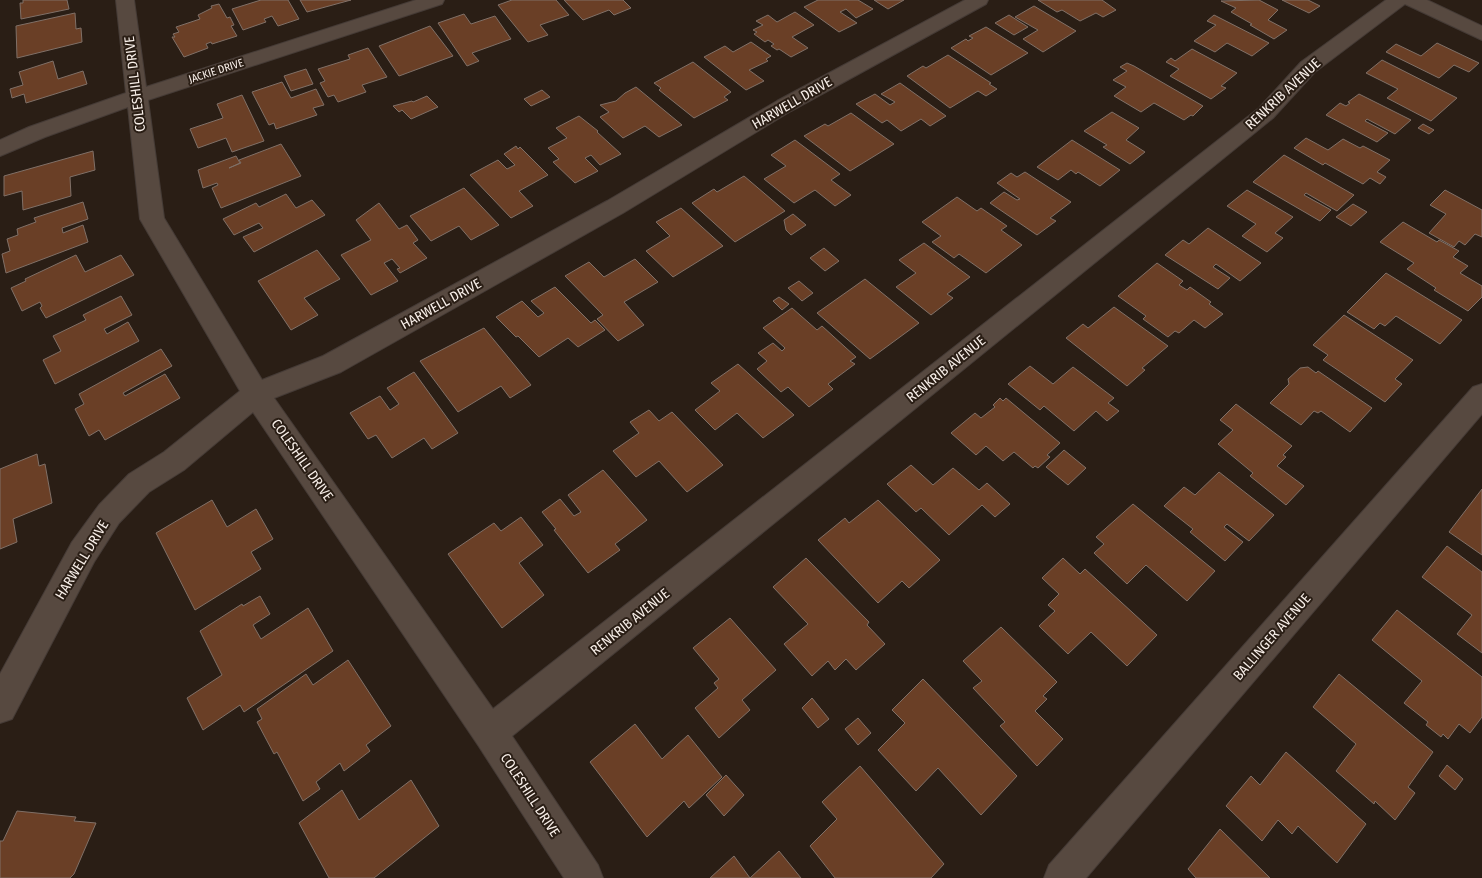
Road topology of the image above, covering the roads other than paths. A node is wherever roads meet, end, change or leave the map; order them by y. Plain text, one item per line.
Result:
1 (125, 0) edge
2 (435, 0) edge
3 (979, 0) edge
4 (1398, 0) edge
5 (1412, 0) edge
6 (1482, 34) edge
7 (136, 97) junction
8 (0, 149) edge
9 (256, 394) junction
10 (1482, 395) edge
11 (0, 707) edge
12 (490, 733) junction
13 (585, 878) edge
14 (1062, 878) edge

1 - 7 street, COLESHILL DRIVE
2 - 7 street, JACKIE DRIVE
3 - 9 street, HARWELL DRIVE
4 - 12 street, RENKRIB AVENUE
5 - 6 street
7 - 8 street, JACKIE DRIVE
7 - 9 street, COLESHILL DRIVE
9 - 11 street, HARWELL DRIVE
9 - 12 street, COLESHILL DRIVE
10 - 14 street, BALLINGER AVENUE
12 - 13 street, COLESHILL DRIVE

